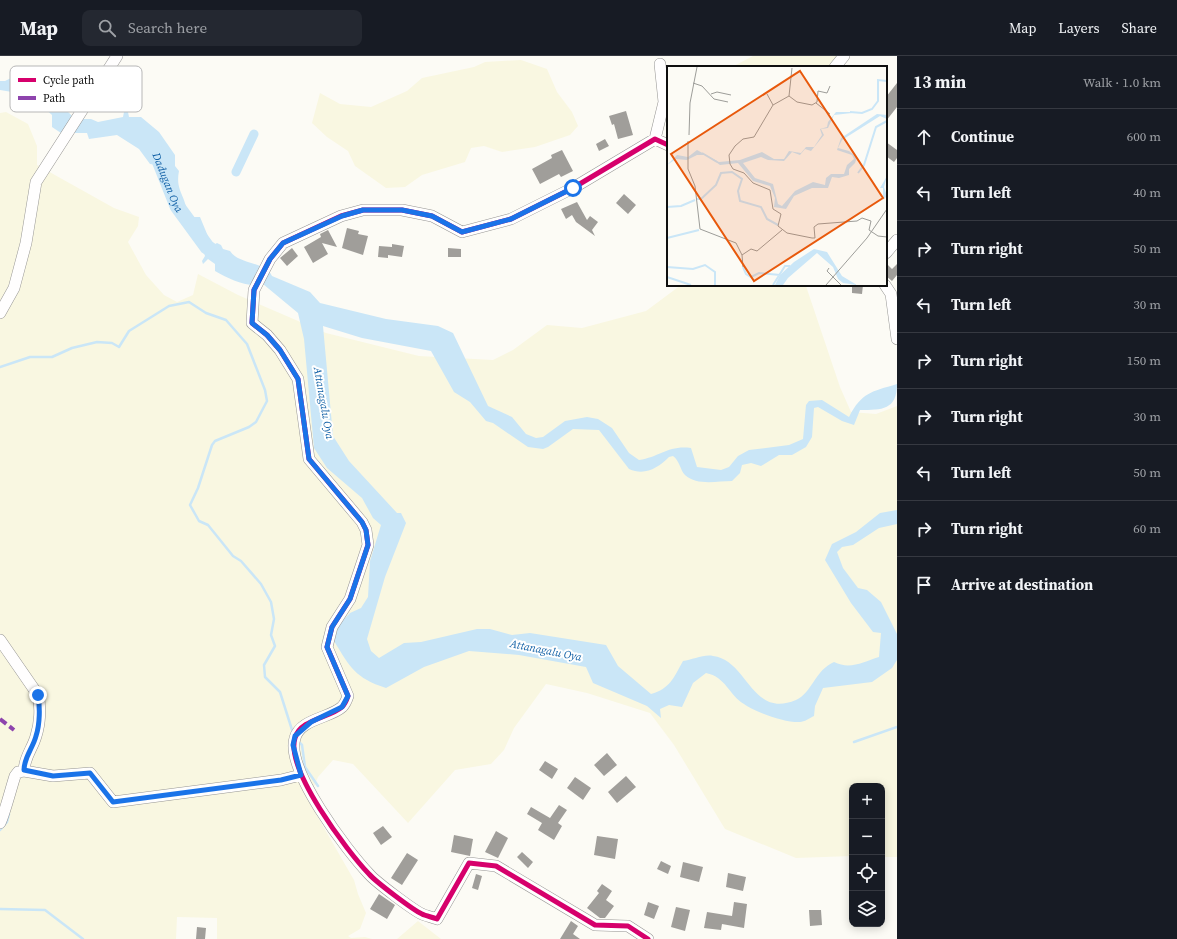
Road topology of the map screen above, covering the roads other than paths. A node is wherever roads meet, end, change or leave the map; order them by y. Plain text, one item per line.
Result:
1 (117, 56) edge
2 (844, 56) edge
3 (660, 64) dead end
4 (111, 66) edge
5 (836, 66) edge
6 (82, 112) edge
7 (655, 139) junction
8 (667, 145) edge
9 (897, 240) edge
10 (887, 252) edge
11 (886, 286) edge
12 (0, 313) edge
13 (897, 339) edge
14 (0, 640) edge
15 (24, 770) junction
16 (301, 775) junction
17 (0, 823) edge
18 (648, 939) edge

1 - 4 street
2 - 5 street
3 - 7 street
6 - 12 street
7 - 8 street
7 - 16 street
9 - 10 street
11 - 13 street
14 - 15 street
15 - 16 street
15 - 17 street
16 - 18 street

